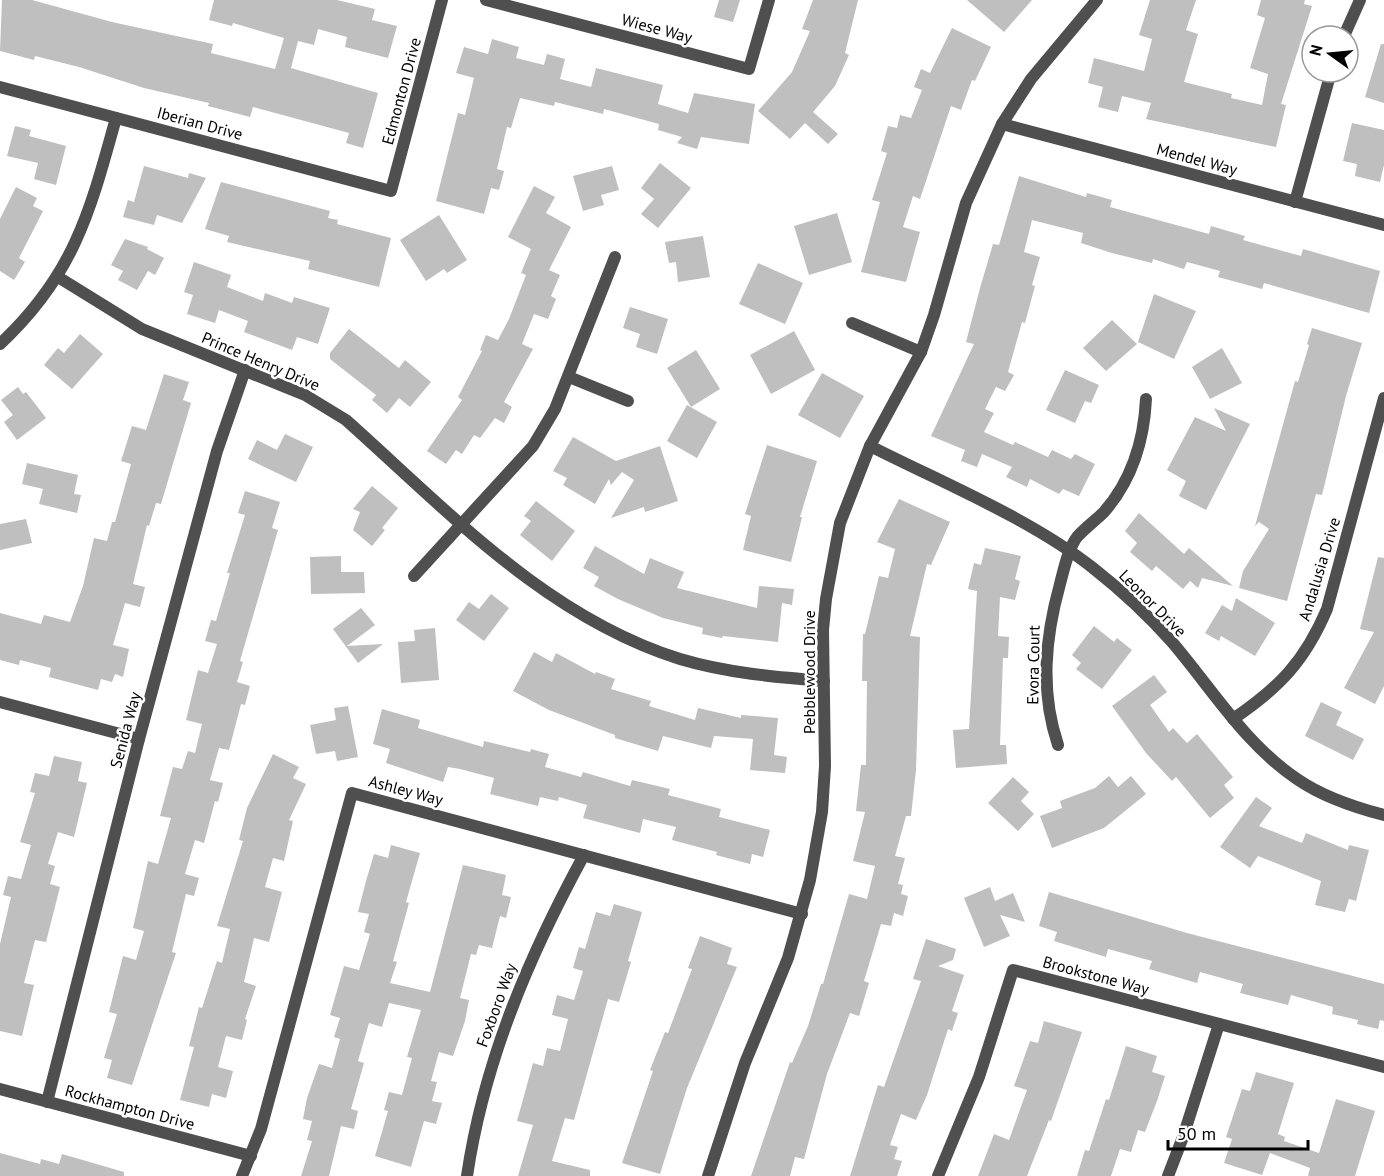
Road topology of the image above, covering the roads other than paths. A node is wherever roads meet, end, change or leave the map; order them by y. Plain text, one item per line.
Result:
1 (442, 0) edge
2 (486, 0) edge
3 (769, 0) edge
4 (1097, 0) edge
5 (1360, 0) edge
6 (1349, 24) edge
7 (1328, 84) edge
8 (0, 87) edge
9 (116, 118) junction
10 (1002, 124) junction
11 (391, 191) joint
12 (1295, 202) junction
13 (1384, 225) edge
14 (615, 257) dead end
15 (58, 277) junction
16 (852, 323) dead end
17 (0, 344) edge
18 (921, 352) junction
19 (245, 370) junction
20 (569, 377) junction
21 (1384, 398) edge
22 (1146, 399) dead end
23 (628, 400) dead end
24 (870, 446) junction
25 (462, 523) junction
26 (1071, 552) junction
27 (414, 576) dead end
28 (824, 681) junction
29 (0, 702) edge
30 (1233, 719) junction
31 (139, 739) junction
32 (1058, 745) dead end
33 (1384, 815) edge
34 (584, 855) junction
35 (802, 914) junction
36 (1219, 1024) junction
37 (1384, 1067) edge
38 (0, 1089) edge
39 (47, 1102) junction
40 (251, 1156) junction
41 (242, 1176) edge
42 (467, 1176) edge
43 (708, 1176) edge
44 (938, 1176) edge
45 (1168, 1176) edge

1 - 11 street, Edmonton Drive
2 - 3 street, Wiese Way
4 - 10 street, Pebblewood Drive
5 - 6 street
7 - 12 street
8 - 9 street, Iberian Drive
9 - 11 street, Iberian Drive
9 - 15 street
10 - 12 street, Mendel Way
10 - 18 street, Pebblewood Drive
12 - 13 street, Mendel Way
14 - 20 street
15 - 17 street
15 - 19 street, Prince Henry Drive
16 - 18 street
18 - 24 street, Pebblewood Drive
19 - 25 street, Prince Henry Drive
19 - 31 street, Senida Way
20 - 23 street
20 - 25 street
21 - 30 street, Andalusia Drive
22 - 26 street, Evora Court
24 - 26 street, Leonor Drive
24 - 28 street, Pebblewood Drive
25 - 27 street
25 - 28 street, Prince Henry Drive
26 - 30 street, Leonor Drive
26 - 32 street, Evora Court
28 - 35 street, Pebblewood Drive
29 - 31 street
30 - 33 street, Leonor Drive
31 - 39 street, Senida Way
34 - 35 street, Ashley Way
34 - 40 street, Ashley Way
34 - 42 street, Foxboro Way
35 - 43 street, Pebblewood Drive
36 - 37 street, Brookstone Way
36 - 44 street, Brookstone Way
36 - 45 street
38 - 39 street, Rockhampton Drive
39 - 40 street, Rockhampton Drive
40 - 41 street, Ashley Way

